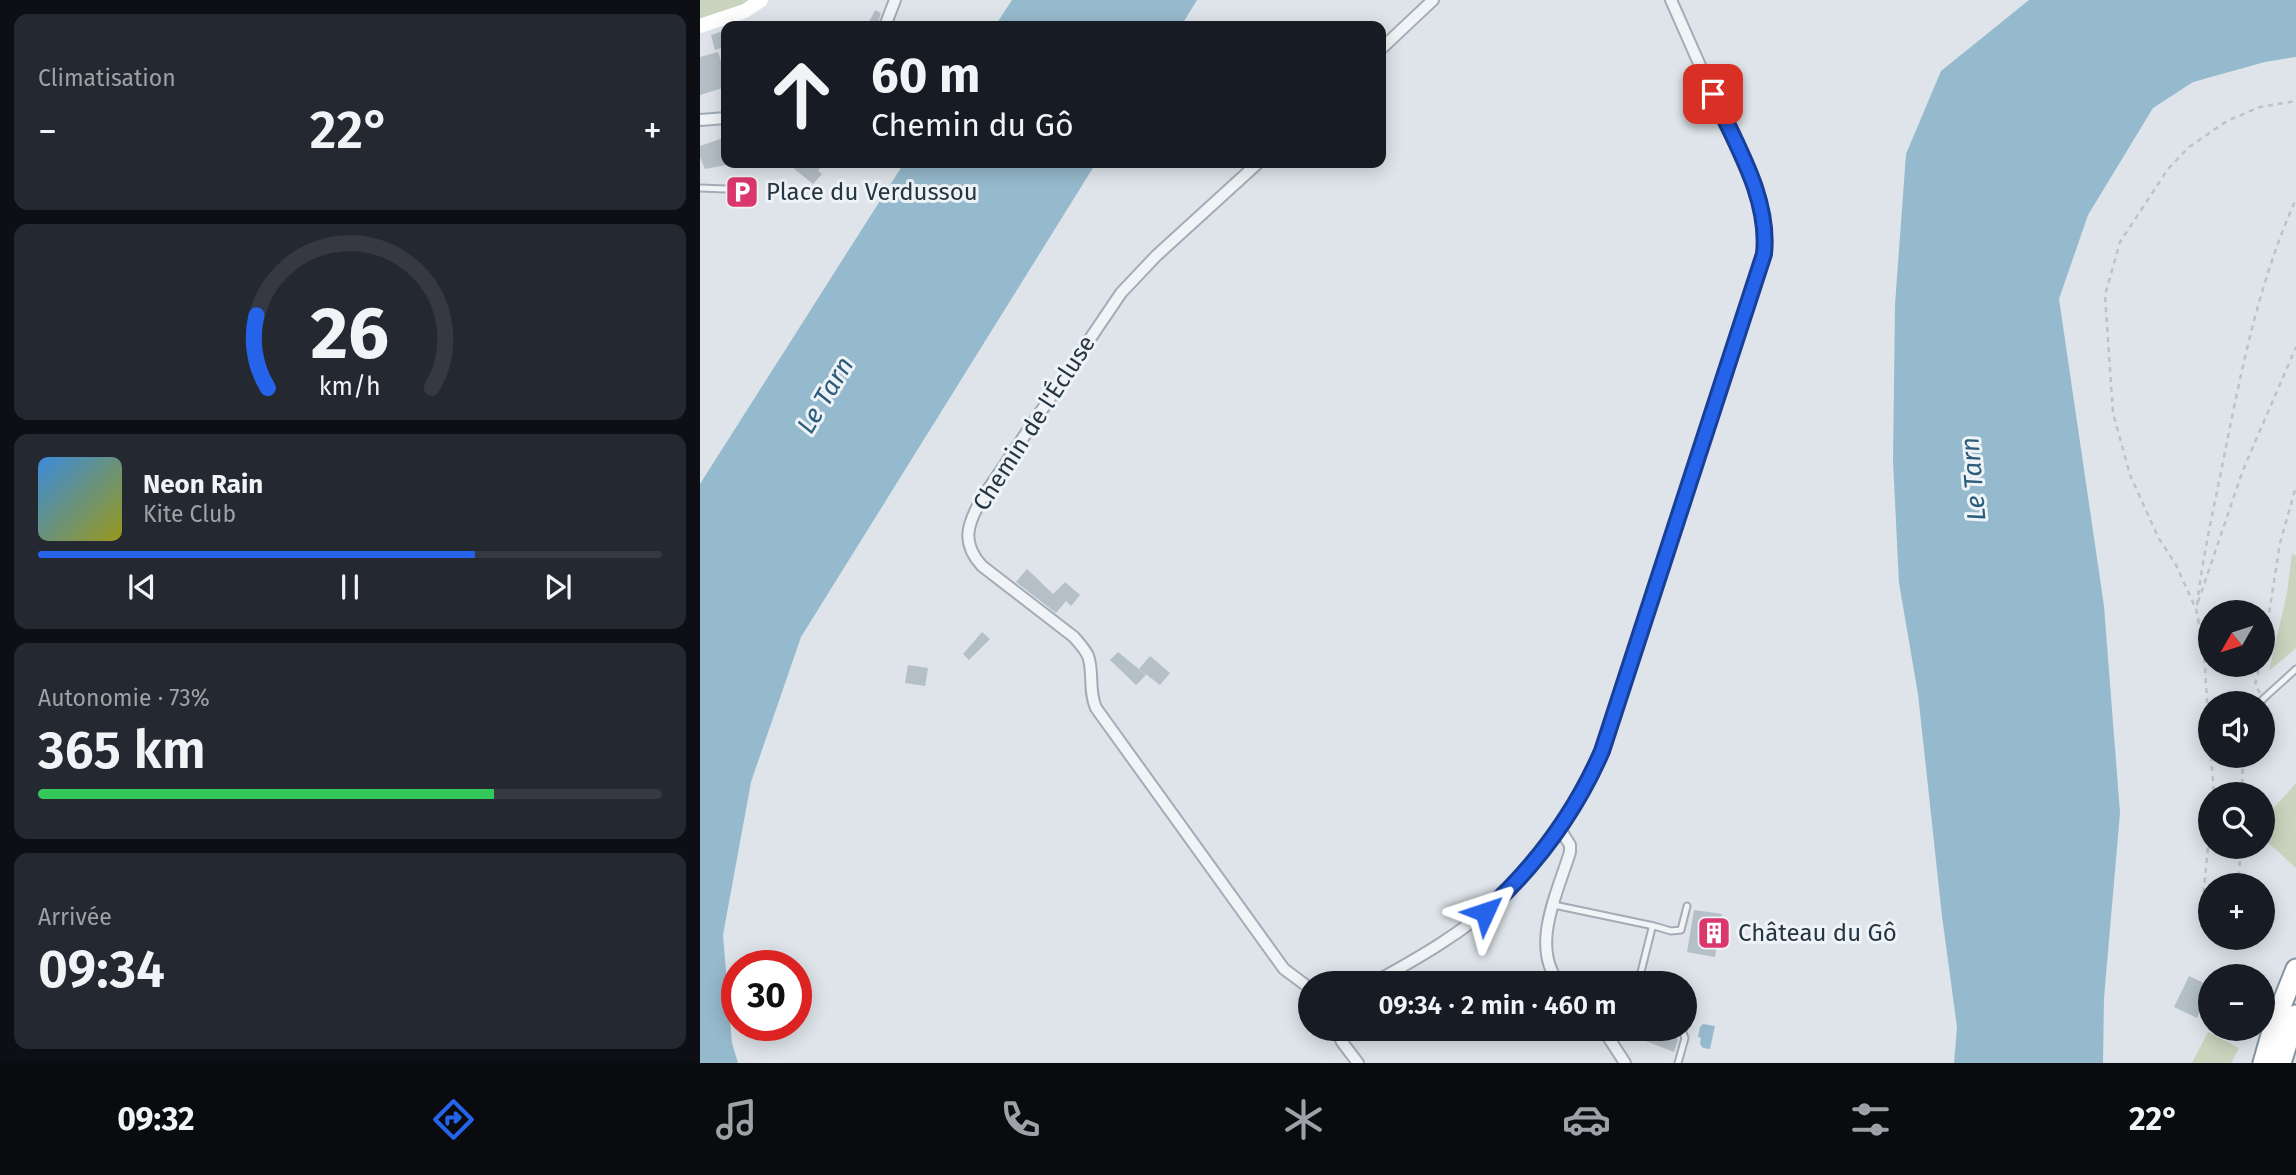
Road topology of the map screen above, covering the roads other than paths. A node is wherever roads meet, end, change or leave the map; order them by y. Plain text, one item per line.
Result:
1 (761, 0) edge
2 (895, 0) edge
3 (1433, 0) edge
4 (1671, 0) edge
5 (888, 21) edge
6 (700, 26) edge
7 (1386, 44) edge
8 (721, 118) edge
9 (700, 120) edge
10 (1253, 168) edge
11 (700, 188) edge
12 (751, 190) dead end
13 (2296, 669) edge
14 (2273, 691) edge
15 (1560, 829) junction
16 (1554, 905) junction
17 (1687, 906) dead end
18 (1654, 926) junction
19 (2296, 970) edge
20 (1395, 971) edge
21 (1551, 971) edge
22 (1641, 971) edge
23 (1298, 979) edge
24 (2296, 1015) edge
25 (1342, 1041) edge
26 (1611, 1041) edge
27 (1684, 1041) edge
28 (1358, 1063) edge
29 (1625, 1063) edge
30 (1678, 1063) edge
31 (2263, 1063) edge
32 (2281, 1063) edge

1 - 6 street
2 - 5 street
3 - 7 street
4 - 15 street
8 - 9 street
10 - 23 street, Chemin de l'Écluse
11 - 12 lane
13 - 14 lane
15 - 16 street
15 - 20 street
16 - 18 lane
16 - 21 street
17 - 18 lane
18 - 22 lane
19 - 31 highway
24 - 32 highway
25 - 28 street
26 - 29 street
27 - 30 lane

